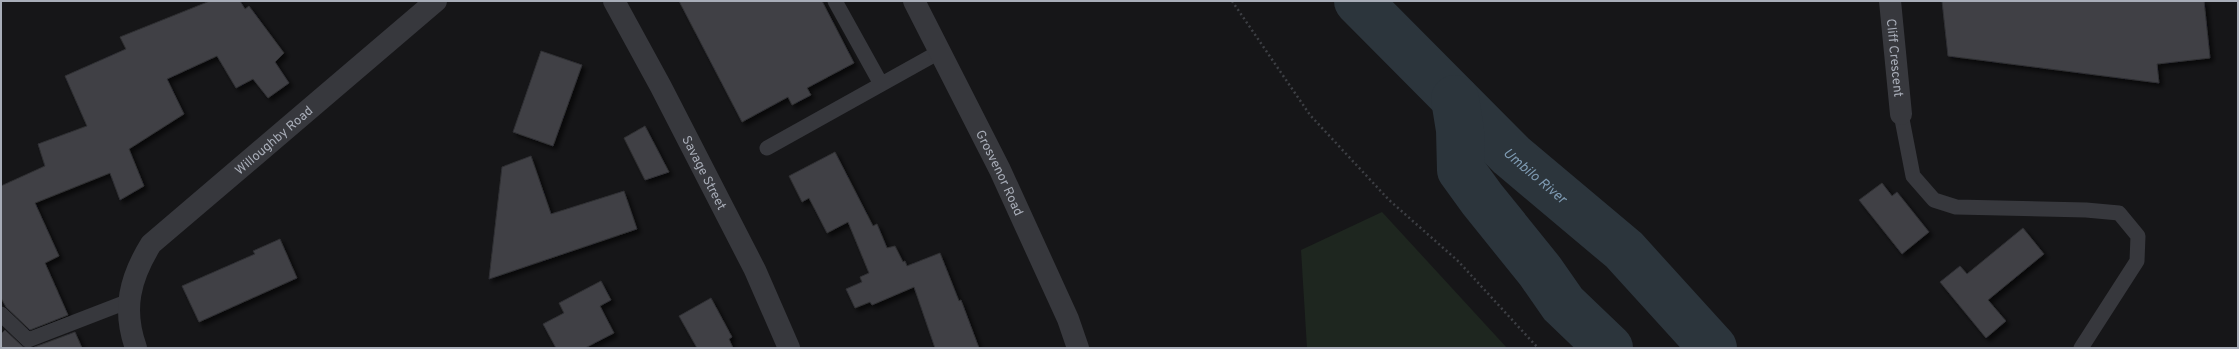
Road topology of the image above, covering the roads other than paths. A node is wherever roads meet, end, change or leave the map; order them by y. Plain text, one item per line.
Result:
1 (436, 1) edge
2 (614, 1) edge
3 (835, 1) edge
4 (914, 1) edge
5 (1890, 1) edge
6 (941, 51) junction
7 (881, 84) junction
8 (1901, 114) joint
9 (767, 148) dead end
10 (130, 297) junction
11 (1, 314) edge
12 (29, 344) edge
13 (136, 348) edge
14 (789, 348) edge
15 (1078, 348) edge
16 (2081, 348) edge

1 - 10 street, Willoughby Road
2 - 14 street, Savage Street
3 - 7 lane
4 - 6 street, Grosvenor Road
5 - 8 street, Cliff Crescent
6 - 7 lane
6 - 15 street, Grosvenor Road
7 - 9 lane
8 - 16 lane
10 - 12 lane
10 - 13 street, Willoughby Road
11 - 12 lane

